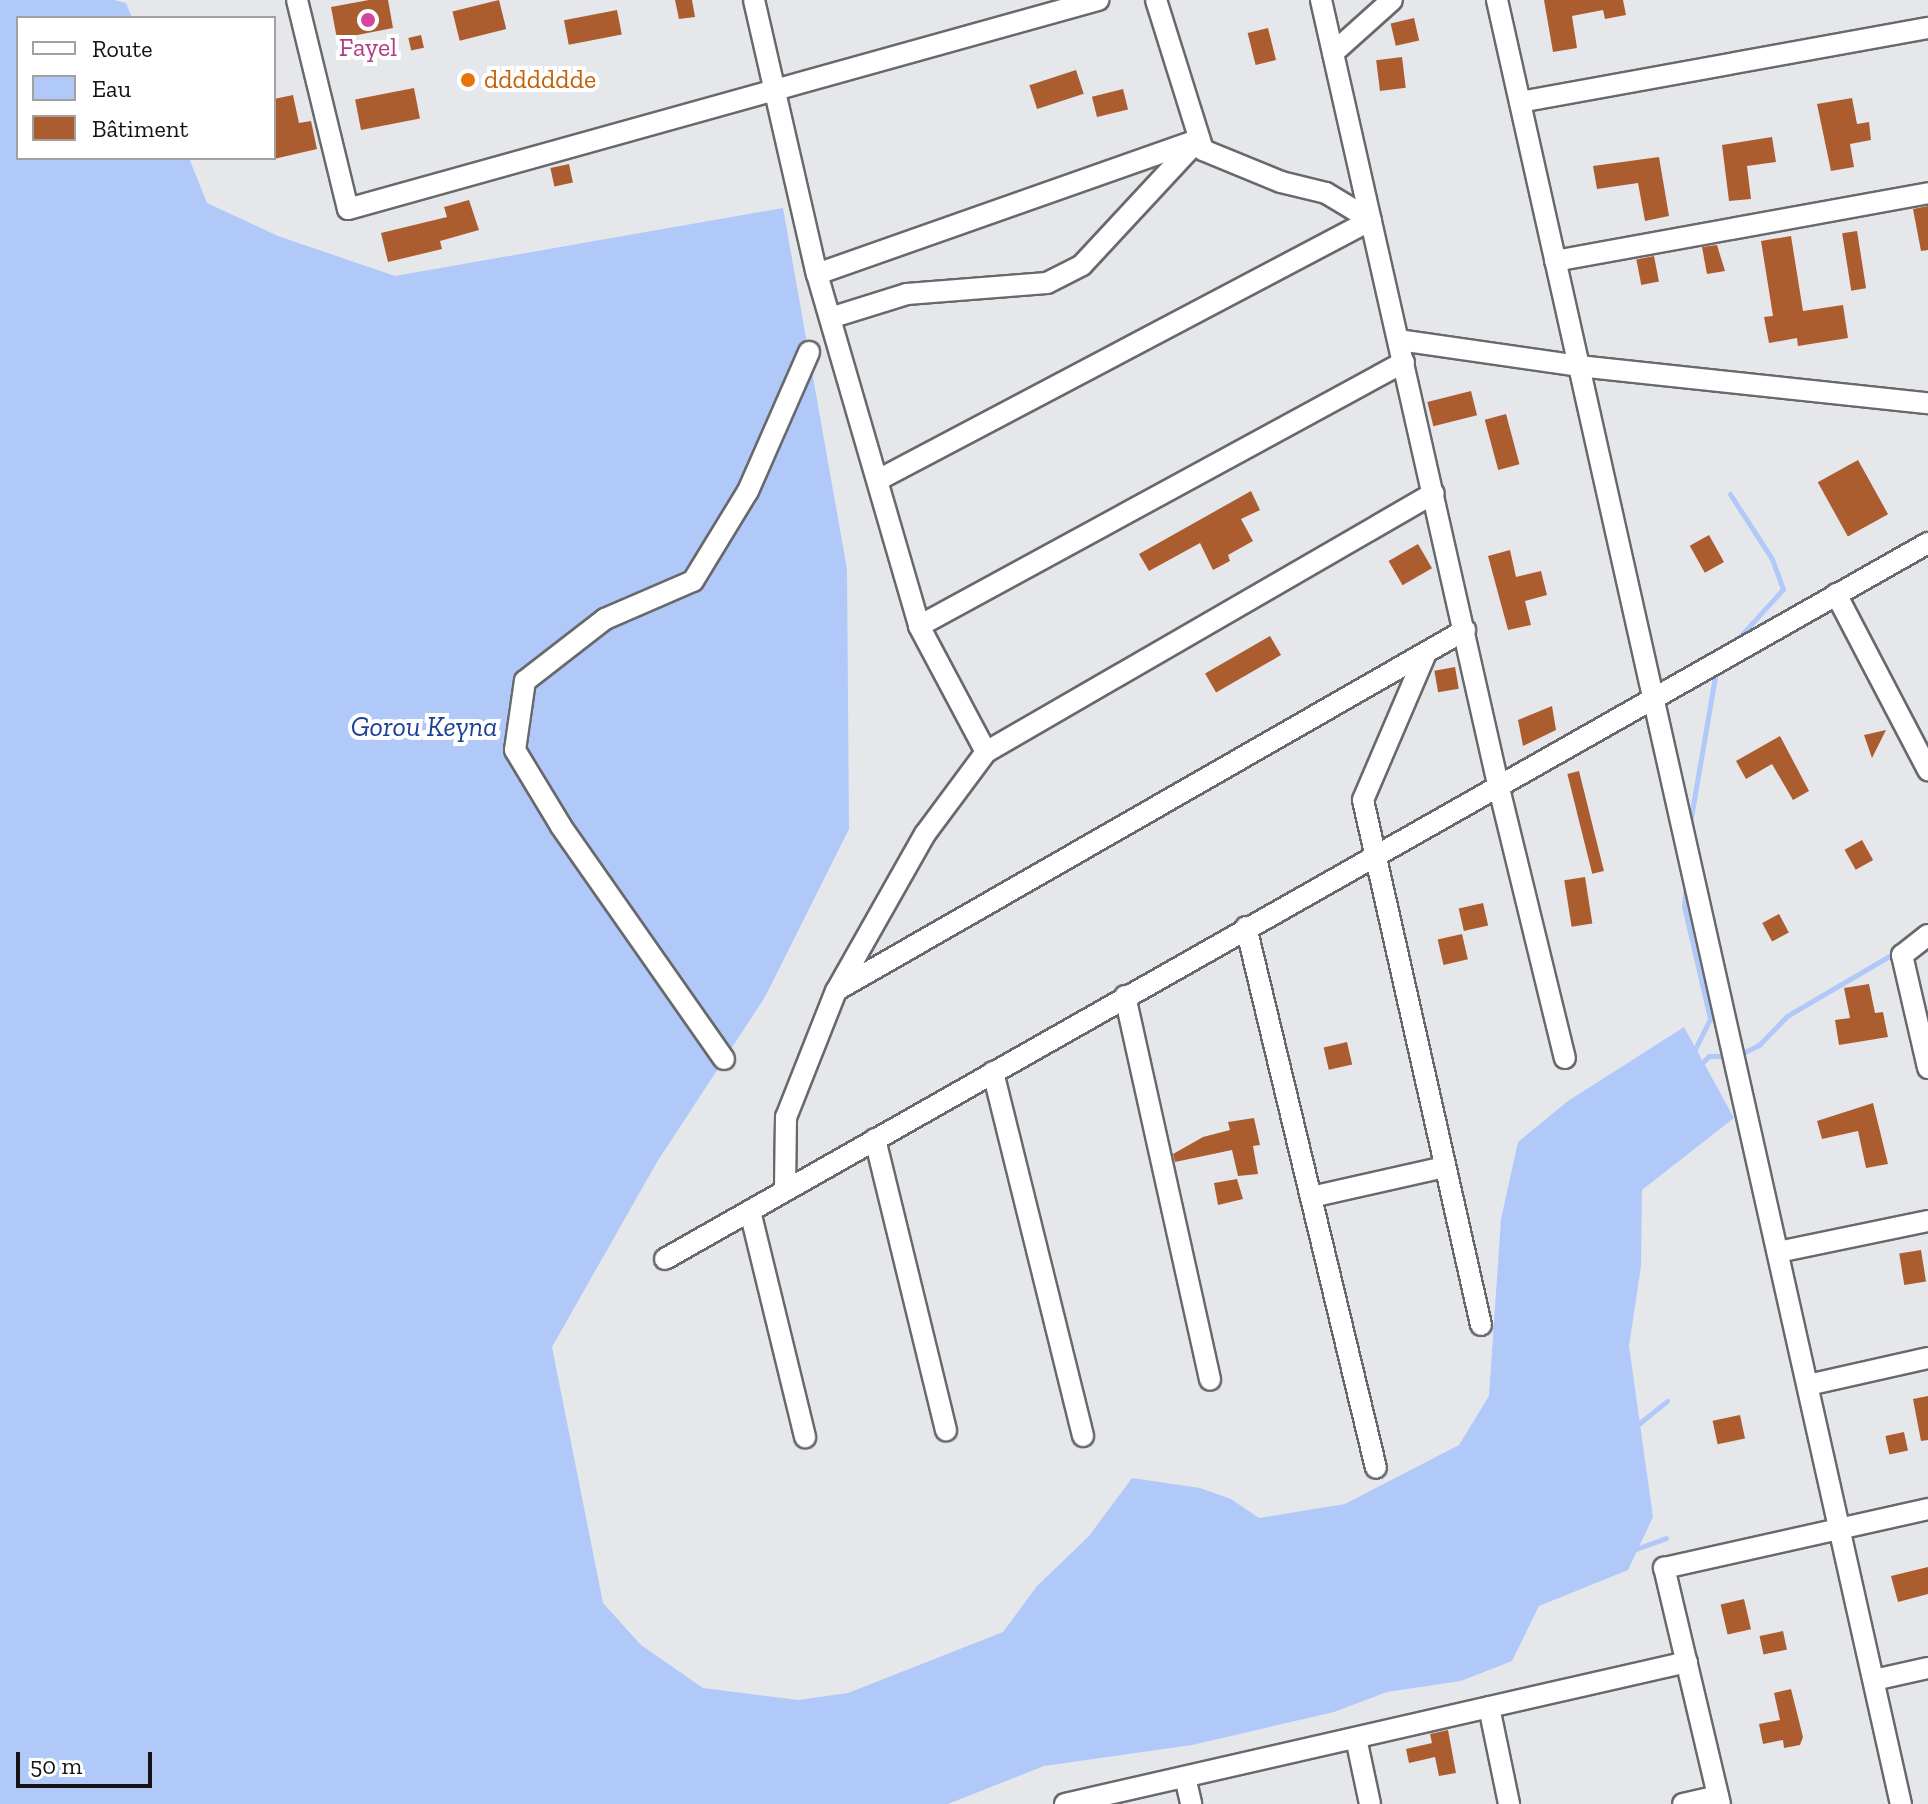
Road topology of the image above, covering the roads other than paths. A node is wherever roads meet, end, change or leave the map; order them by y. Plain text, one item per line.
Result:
1 (297, 0) edge
2 (754, 0) edge
3 (1098, 0) edge
4 (1156, 0) edge
5 (1321, 0) edge
6 (1392, 0) edge
7 (1497, 0) edge
8 (1928, 28) edge
9 (1333, 53) junction
10 (772, 88) junction
11 (1520, 102) junction
12 (1199, 139) junction
13 (1928, 193) edge
14 (1371, 220) junction
15 (1555, 261) junction
16 (817, 274) junction
17 (830, 318) junction
18 (1399, 340) junction
19 (809, 352) dead end
20 (1404, 362) junction
21 (1579, 366) junction
22 (1928, 403) edge
23 (878, 480) junction
24 (1434, 493) junction
25 (1928, 543) edge
26 (1836, 594) junction
27 (919, 626) junction
28 (1465, 630) junction
29 (1426, 653) junction
30 (1654, 695) junction
31 (986, 752) junction
32 (1928, 770) edge
33 (1498, 784) junction
34 (1371, 856) junction
35 (1246, 927) junction
36 (1928, 935) edge
37 (836, 991) junction
38 (1125, 996) junction
39 (1565, 1058) dead end
40 (724, 1059) dead end
41 (1928, 1068) edge
42 (993, 1072) junction
43 (875, 1139) junction
44 (1444, 1167) junction
45 (785, 1190) junction
46 (1311, 1197) junction
47 (750, 1211) junction
48 (1928, 1221) edge
49 (1778, 1252) junction
50 (665, 1259) dead end
51 (1481, 1325) dead end
52 (1928, 1358) edge
53 (1210, 1380) dead end
54 (1808, 1385) junction
55 (946, 1430) dead end
56 (1083, 1436) dead end
57 (805, 1437) dead end
58 (1376, 1468) dead end
59 (1928, 1509) edge
60 (1840, 1528) junction
61 (1687, 1662) junction
62 (1928, 1668) edge
63 (1874, 1680) junction
64 (1489, 1707) junction
65 (1356, 1738) junction
66 (1185, 1777) junction
67 (1719, 1800) edge
68 (1065, 1804) edge
69 (1191, 1804) edge
70 (1370, 1804) edge
71 (1509, 1804) edge
72 (1683, 1804) edge
73 (1901, 1804) edge

1 - 10 street
2 - 10 street
3 - 10 street
4 - 12 street
5 - 9 street
6 - 9 street
7 - 11 street
8 - 11 street
9 - 14 street
10 - 16 street
11 - 15 street
12 - 14 street
12 - 16 street
12 - 17 street
13 - 15 street
14 - 18 street
14 - 23 street
15 - 21 street
16 - 17 street
17 - 23 street
18 - 20 street
18 - 21 street
19 - 40 street
20 - 24 street
20 - 27 street
21 - 22 street
21 - 30 street
23 - 27 street
24 - 28 street
24 - 31 street
25 - 26 street
26 - 30 street
26 - 32 street
27 - 31 street
28 - 29 street
28 - 33 street
29 - 34 street
29 - 37 street
30 - 33 street
30 - 49 street
31 - 37 street
33 - 34 street
33 - 39 street
34 - 35 street
34 - 44 street
35 - 38 street
35 - 46 street
36 - 41 street
37 - 45 street
38 - 42 street
38 - 53 street
42 - 43 street
42 - 56 street
43 - 45 street
43 - 55 street
44 - 46 street
44 - 51 street
45 - 47 street
46 - 58 street
47 - 50 street
47 - 57 street
48 - 49 street
49 - 54 street
52 - 54 street
54 - 60 street
59 - 60 street
60 - 61 street
60 - 63 street
61 - 64 street
61 - 67 street
62 - 63 street
63 - 73 street
64 - 65 street
64 - 71 street
65 - 66 street
65 - 70 street
66 - 68 street
66 - 69 street
67 - 72 street

